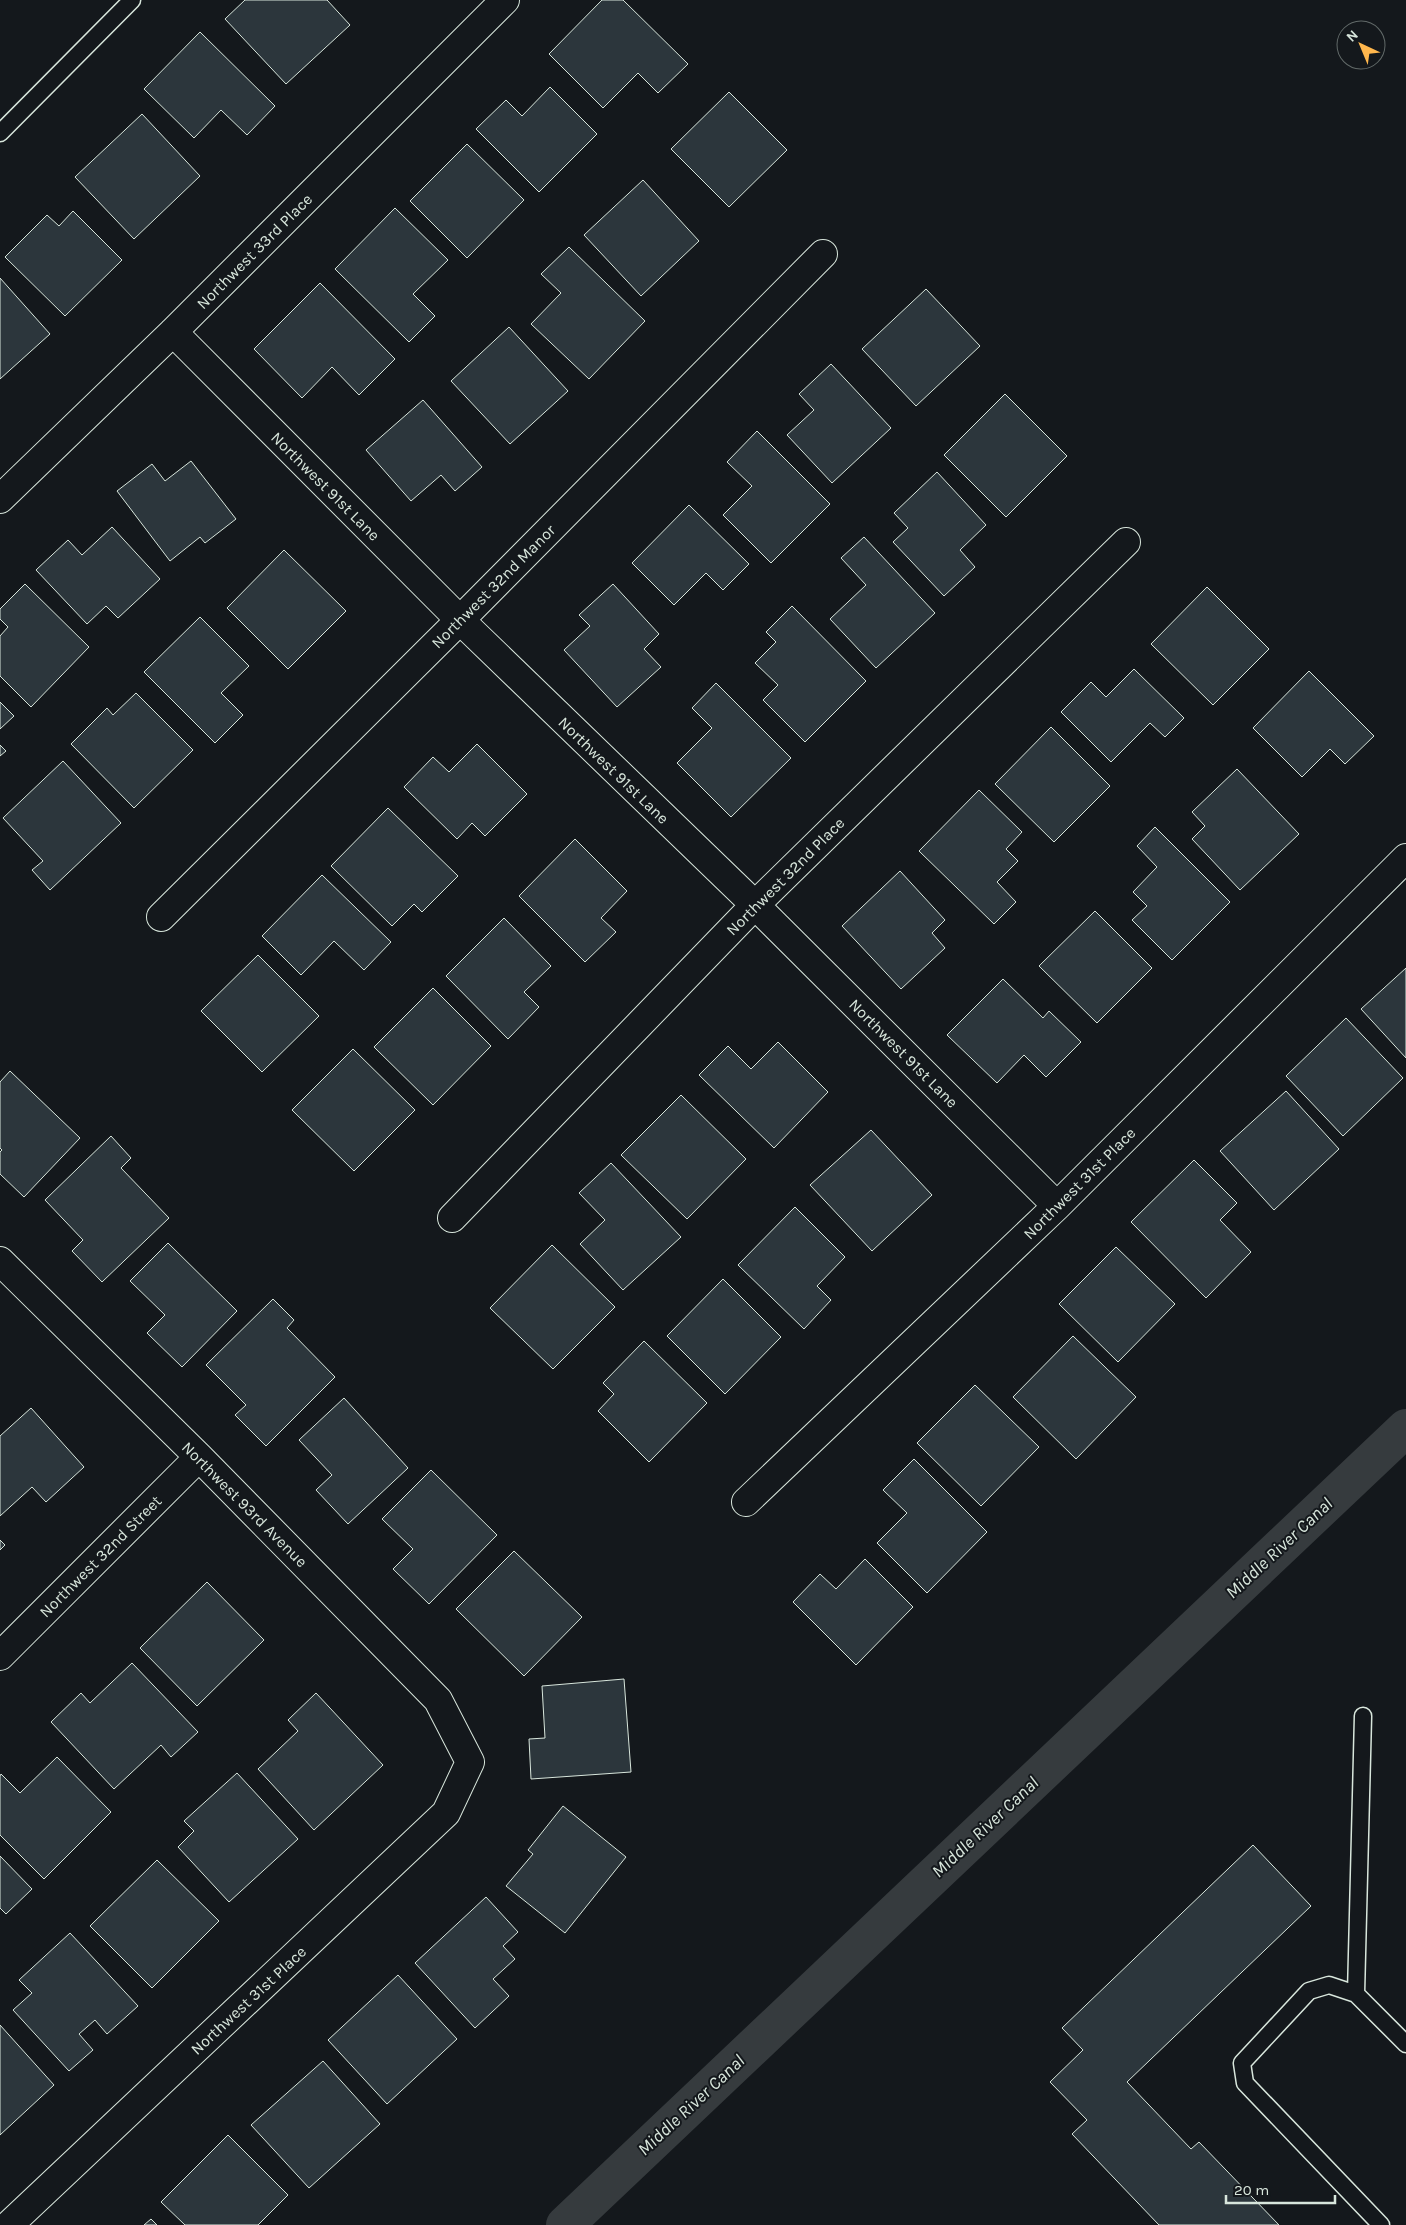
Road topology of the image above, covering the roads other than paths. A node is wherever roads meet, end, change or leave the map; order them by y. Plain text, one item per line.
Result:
1 (132, 0) edge
2 (505, 0) edge
3 (0, 133) edge
4 (823, 254) dead end
5 (173, 332) junction
6 (0, 499) edge
7 (1126, 542) dead end
8 (460, 620) junction
9 (1406, 858) edge
10 (755, 905) junction
11 (161, 917) dead end
12 (1057, 1206) junction
13 (452, 1218) dead end
14 (0, 1261) edge
15 (200, 1457) junction
16 (746, 1502) dead end
17 (0, 1656) edge
18 (1363, 1716) dead end
19 (470, 1762) joint
20 (1356, 1994) junction
21 (1406, 2044) edge
22 (9, 2225) edge
23 (1381, 2225) edge

1 - 3 lane
2 - 5 street, Northwest 33rd Place
4 - 8 street, Northwest 32nd Manor
5 - 6 street, Northwest 33rd Place
5 - 8 street, Northwest 91st Lane
7 - 10 street, Northwest 32nd Place
8 - 10 street, Northwest 91st Lane
8 - 11 street, Northwest 32nd Manor
9 - 12 street, Northwest 31st Place
10 - 12 street, Northwest 91st Lane
10 - 13 street, Northwest 32nd Place
12 - 16 street, Northwest 31st Place
14 - 15 street, Northwest 93rd Avenue
15 - 17 street, Northwest 32nd Street
15 - 19 street, Northwest 93rd Avenue
18 - 20 lane
19 - 22 street, Northwest 31st Place
20 - 21 lane
20 - 23 lane

